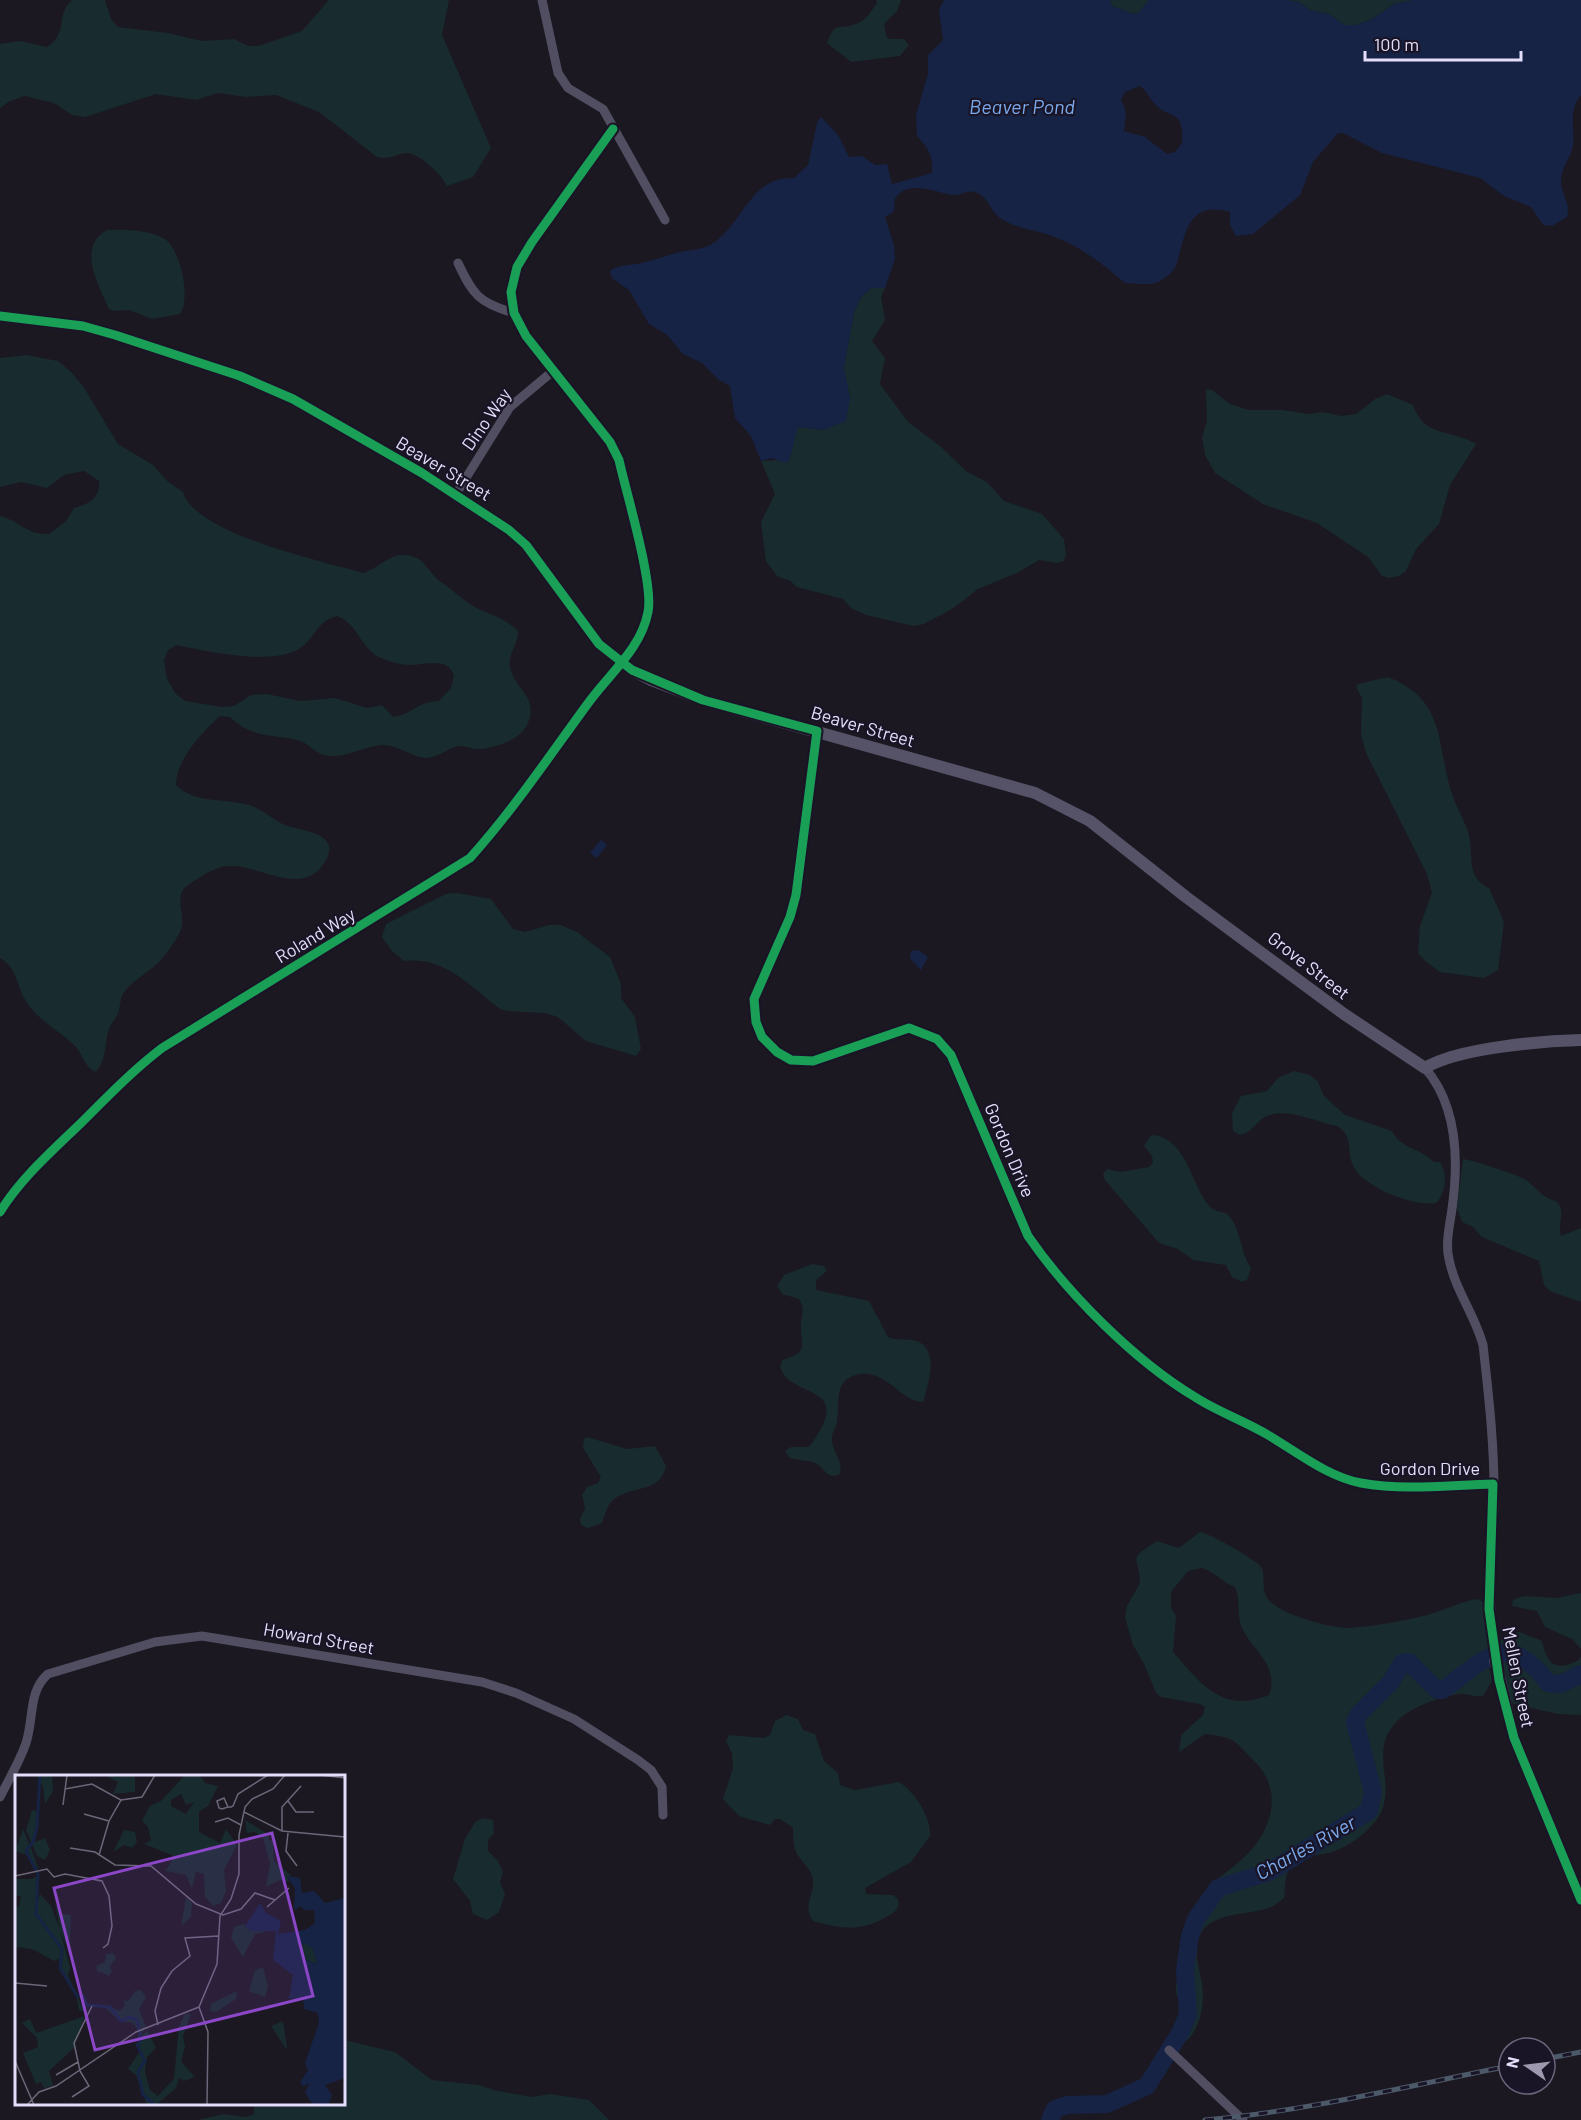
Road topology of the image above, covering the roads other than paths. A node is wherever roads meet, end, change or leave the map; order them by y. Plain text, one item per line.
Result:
1 (542, 0) edge
2 (614, 129) junction
3 (665, 220) dead end
4 (458, 263) dead end
5 (514, 313) junction
6 (0, 315) edge
7 (553, 371) junction
8 (456, 494) junction
9 (622, 662) junction
10 (817, 731) junction
11 (1043, 796) joint
12 (1581, 1040) edge
13 (1425, 1068) junction
14 (0, 1212) edge
15 (1493, 1484) junction
16 (1494, 1655) joint
17 (0, 1797) edge
18 (663, 1815) dead end
19 (1581, 1900) edge
20 (1169, 2049) dead end
21 (1243, 2120) edge

1 - 2 street
2 - 3 street
2 - 5 street
4 - 5 street
5 - 7 street, Roland Way
6 - 8 street, Beaver Street
7 - 8 street, Dino Way
7 - 9 street, Roland Way
8 - 9 street, Beaver Street
9 - 10 street, Beaver Street
9 - 14 street, Roland Way
10 - 11 street, Beaver Street
10 - 15 street, Gordon Drive
11 - 13 street, Grove Street
12 - 13 street
13 - 15 street, Mellen Street
15 - 16 street, Mellen Street
16 - 19 street, Mellen Street
17 - 18 street, Howard Street
20 - 21 street

